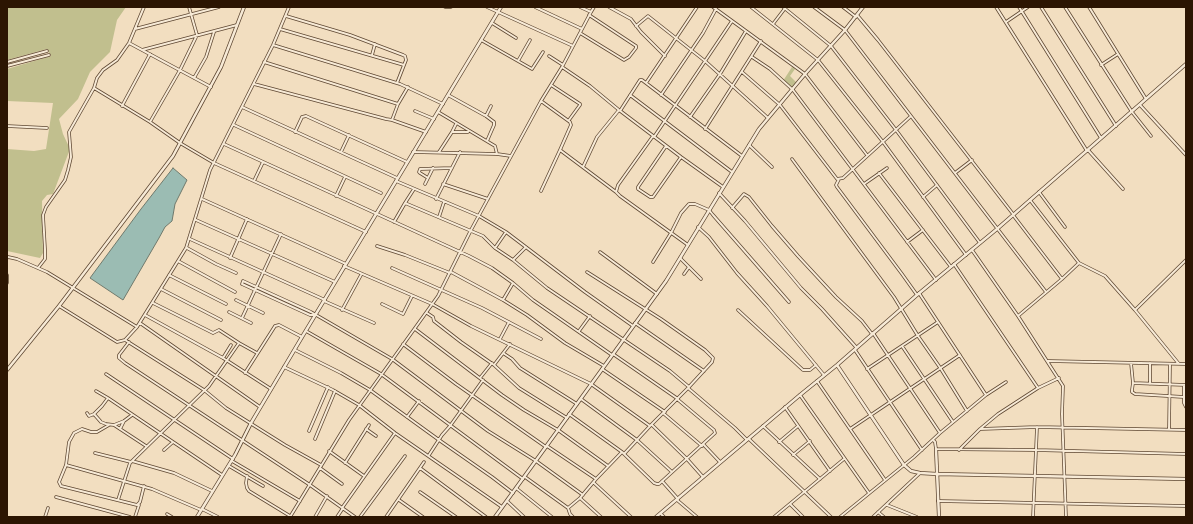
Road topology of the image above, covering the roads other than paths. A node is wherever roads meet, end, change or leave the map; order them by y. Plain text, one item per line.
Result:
1 (144, 7) edge
2 (189, 7) edge
3 (219, 7) edge
4 (244, 7) edge
5 (289, 7) edge
6 (446, 7) edge
7 (451, 7) edge
8 (487, 7) edge
9 (501, 7) edge
10 (535, 7) edge
11 (580, 7) edge
12 (594, 7) edge
13 (609, 7) edge
14 (697, 7) edge
15 (713, 7) edge
16 (751, 7) edge
17 (785, 7) edge
18 (814, 7) edge
19 (843, 7) edge
20 (863, 7) edge
21 (996, 7) edge
22 (1019, 7) edge
23 (1028, 7) edge
24 (1041, 7) edge
25 (1065, 7) edge
26 (1089, 7) edge
27 (716, 9) junction
28 (1021, 11) junction
29 (499, 12) junction
30 (192, 14) junction
31 (590, 14) junction
32 (285, 16) junction
33 (856, 16) junction
34 (732, 21) junction
35 (1006, 22) junction
36 (492, 23) junction
37 (773, 24) junction
38 (237, 25) junction
39 (636, 26) junction
40 (135, 29) junction
41 (280, 29) junction
42 (582, 29) junction
43 (845, 30) junction
44 (746, 31) junction
45 (214, 32) junction
46 (580, 33) junction
47 (197, 35) junction
48 (516, 38) dead end
49 (677, 39) junction
50 (481, 40) junction
51 (530, 40) dead end
52 (762, 41) junction
53 (129, 43) junction
54 (375, 44) junction
55 (273, 45) junction
56 (573, 46) junction
57 (831, 46) junction
58 (142, 50) junction
59 (691, 50) junction
60 (47, 51) dead end
61 (543, 52) dead end
62 (49, 54) dead end
63 (150, 54) junction
64 (1118, 54) junction
65 (372, 55) junction
66 (549, 56) dead end
67 (665, 56) junction
68 (752, 56) junction
69 (818, 60) junction
70 (518, 61) junction
71 (705, 61) junction
72 (7, 62) edge
73 (264, 62) junction
74 (1186, 64) edge
75 (404, 65) junction
76 (1101, 65) junction
77 (7, 66) edge
78 (562, 66) junction
79 (180, 70) junction
80 (742, 72) junction
81 (720, 74) junction
82 (805, 74) junction
83 (194, 78) junction
84 (397, 83) junction
85 (646, 83) junction
86 (254, 84) junction
87 (551, 85) junction
88 (733, 86) junction
89 (211, 87) junction
90 (408, 87) junction
91 (94, 88) junction
92 (792, 90) junction
93 (448, 95) junction
94 (630, 95) junction
95 (661, 95) junction
96 (1147, 100) junction
97 (541, 101) junction
98 (398, 104) junction
99 (443, 104) junction
100 (780, 105) junction
101 (1140, 105) junction
102 (122, 106) junction
103 (491, 106) dead end
104 (674, 106) junction
105 (242, 107) junction
106 (414, 111) dead end
107 (620, 111) junction
108 (438, 112) junction
109 (1132, 112) junction
110 (486, 116) junction
111 (910, 116) junction
112 (690, 117) junction
113 (434, 119) junction
114 (769, 119) junction
115 (392, 120) junction
116 (569, 120) junction
117 (664, 121) junction
118 (150, 122) junction
119 (456, 124) junction
120 (234, 125) junction
121 (7, 126) edge
122 (1116, 126) junction
123 (47, 128) dead end
124 (705, 129) junction
125 (896, 130) junction
126 (295, 132) junction
127 (426, 132) junction
128 (452, 132) junction
129 (469, 132) junction
130 (349, 135) junction
131 (1151, 136) dead end
132 (654, 137) junction
133 (1102, 138) junction
134 (486, 140) junction
135 (883, 142) junction
136 (180, 143) junction
137 (224, 144) junction
138 (749, 145) junction
139 (666, 146) junction
140 (560, 150) junction
141 (1087, 151) junction
142 (341, 152) junction
143 (413, 152) junction
144 (439, 152) junction
145 (460, 152) junction
146 (497, 154) junction
147 (867, 155) junction
148 (1186, 155) edge
149 (511, 156) junction
150 (742, 156) junction
151 (681, 157) junction
152 (792, 159) dead end
153 (972, 160) junction
154 (263, 162) junction
155 (407, 162) junction
156 (214, 163) junction
157 (772, 167) dead end
158 (433, 168) junction
159 (452, 168) junction
160 (583, 168) junction
161 (886, 168) dead end
162 (853, 169) junction
163 (732, 172) junction
164 (879, 173) junction
165 (955, 173) junction
166 (345, 176) junction
167 (428, 178) junction
168 (839, 179) junction
169 (396, 180) junction
170 (254, 181) junction
171 (426, 184) dead end
172 (443, 184) junction
173 (864, 184) junction
174 (937, 185) junction
175 (723, 187) junction
176 (414, 189) junction
177 (1123, 189) dead end
178 (542, 192) dead end
179 (616, 192) junction
180 (1039, 192) junction
181 (381, 193) dead end
182 (719, 193) junction
183 (336, 196) junction
184 (923, 197) junction
185 (202, 198) junction
186 (436, 198) junction
187 (488, 199) junction
188 (1030, 200) junction
189 (444, 202) junction
190 (405, 203) junction
191 (732, 208) junction
192 (709, 210) junction
193 (377, 214) junction
194 (1013, 215) junction
195 (479, 216) junction
196 (439, 217) junction
197 (247, 219) junction
198 (196, 220) junction
199 (394, 222) junction
200 (698, 227) junction
201 (1065, 228) dead end
202 (997, 229) junction
203 (470, 230) junction
204 (923, 230) junction
205 (366, 232) junction
206 (506, 232) junction
207 (671, 233) junction
208 (281, 234) junction
209 (190, 239) junction
210 (239, 239) junction
211 (907, 242) junction
212 (980, 243) junction
213 (688, 245) junction
214 (377, 246) dead end
215 (526, 247) junction
216 (186, 248) junction
217 (495, 248) junction
218 (972, 249) junction
219 (461, 252) junction
220 (600, 252) dead end
221 (272, 254) junction
222 (966, 255) junction
223 (7, 258) edge
224 (230, 258) junction
225 (680, 258) junction
226 (513, 260) junction
227 (1186, 260) edge
228 (178, 261) junction
229 (653, 262) dead end
230 (1079, 263) junction
231 (954, 264) junction
232 (345, 265) junction
233 (689, 267) junction
234 (951, 267) junction
235 (38, 268) junction
236 (392, 268) dead end
237 (263, 272) junction
238 (587, 272) dead end
239 (236, 273) dead end
240 (451, 273) junction
241 (684, 274) dead end
242 (7, 275) edge
243 (169, 275) junction
244 (361, 275) junction
245 (701, 279) dead end
246 (1062, 279) junction
247 (936, 280) junction
248 (335, 282) junction
249 (7, 283) edge
250 (514, 283) junction
251 (72, 288) junction
252 (161, 288) junction
253 (256, 288) junction
254 (255, 290) junction
255 (441, 290) junction
256 (235, 292) dead end
257 (1046, 292) junction
258 (657, 294) junction
259 (918, 294) junction
260 (412, 296) junction
261 (236, 300) dead end
262 (503, 300) junction
263 (324, 301) junction
264 (789, 302) dead end
265 (153, 303) junction
266 (226, 304) dead end
267 (382, 304) dead end
268 (432, 304) junction
269 (59, 306) junction
270 (248, 306) junction
271 (646, 309) junction
272 (901, 309) junction
273 (342, 310) junction
274 (738, 310) dead end
275 (1134, 310) junction
276 (229, 312) dead end
277 (263, 313) dead end
278 (427, 313) junction
279 (145, 316) junction
280 (316, 316) junction
281 (590, 316) junction
282 (1018, 316) junction
283 (242, 318) junction
284 (220, 320) dead end
285 (509, 322) junction
286 (938, 322) junction
287 (140, 323) junction
288 (251, 323) dead end
289 (374, 323) dead end
290 (634, 325) junction
291 (137, 327) junction
292 (415, 329) junction
293 (306, 331) junction
294 (579, 332) junction
295 (873, 333) junction
296 (918, 336) junction
297 (302, 337) junction
298 (541, 338) dead end
299 (500, 339) junction
300 (624, 339) junction
301 (125, 340) junction
302 (129, 342) junction
303 (239, 343) junction
304 (231, 344) dead end
305 (403, 344) junction
306 (510, 344) junction
307 (902, 346) junction
308 (855, 348) junction
309 (295, 350) junction
310 (257, 353) junction
311 (503, 353) junction
312 (613, 354) junction
313 (960, 355) junction
314 (888, 356) junction
315 (223, 358) junction
316 (392, 359) junction
317 (227, 360) junction
318 (1048, 361) junction
319 (1131, 363) junction
320 (1150, 363) junction
321 (493, 364) junction
322 (1170, 364) junction
323 (1179, 364) junction
324 (1186, 364) edge
325 (816, 365) junction
326 (836, 365) junction
327 (284, 367) junction
328 (603, 368) junction
329 (941, 368) junction
330 (867, 369) junction
331 (7, 370) edge
332 (704, 371) junction
333 (245, 373) junction
334 (106, 374) dead end
335 (381, 374) junction
336 (824, 375) junction
337 (216, 376) junction
338 (480, 378) junction
339 (1059, 378) junction
340 (483, 380) junction
341 (924, 380) junction
342 (817, 381) junction
343 (1006, 382) dead end
344 (1133, 383) junction
345 (591, 384) junction
346 (1150, 384) junction
347 (1169, 384) junction
348 (1185, 385) edge
349 (328, 387) junction
350 (689, 388) junction
351 (910, 388) junction
352 (1038, 388) junction
353 (271, 389) junction
354 (204, 390) junction
355 (370, 390) junction
356 (96, 391) dead end
357 (335, 391) junction
358 (472, 395) junction
359 (800, 395) junction
360 (986, 395) junction
361 (1169, 395) junction
362 (1184, 397) junction
363 (108, 398) junction
364 (581, 399) junction
365 (677, 399) junction
366 (419, 401) junction
367 (890, 403) junction
368 (577, 404) junction
369 (189, 405) junction
370 (359, 405) junction
371 (785, 407) junction
372 (1186, 407) edge
373 (261, 408) junction
374 (461, 410) junction
375 (967, 411) junction
376 (87, 413) dead end
377 (664, 413) junction
378 (94, 414) junction
379 (570, 414) junction
380 (132, 415) junction
381 (871, 416) junction
382 (407, 417) junction
383 (567, 418) junction
384 (174, 419) junction
385 (124, 421) junction
386 (953, 422) junction
387 (251, 423) junction
388 (110, 425) junction
389 (114, 425) junction
390 (369, 425) dead end
391 (651, 425) junction
392 (799, 425) junction
393 (450, 426) junction
394 (763, 426) junction
395 (1037, 427) junction
396 (1063, 428) junction
397 (120, 429) junction
398 (366, 429) junction
399 (850, 429) junction
400 (980, 429) junction
401 (558, 430) junction
402 (1169, 430) junction
403 (1186, 430) edge
404 (308, 431) dead end
405 (160, 433) junction
406 (396, 433) junction
407 (940, 433) junction
408 (376, 436) dead end
409 (315, 438) dead end
410 (748, 439) junction
411 (243, 440) junction
412 (438, 440) junction
413 (637, 440) junction
414 (933, 440) junction
415 (810, 441) junction
416 (173, 442) junction
417 (779, 442) junction
418 (703, 445) junction
419 (146, 446) junction
420 (547, 446) junction
421 (164, 450) dead end
422 (922, 450) junction
423 (936, 450) junction
424 (959, 450) junction
425 (1036, 450) junction
426 (329, 451) junction
427 (1064, 451) junction
428 (95, 453) dead end
429 (623, 453) junction
430 (1186, 454) edge
431 (429, 455) junction
432 (793, 455) junction
433 (405, 456) dead end
434 (687, 459) junction
435 (844, 459) junction
436 (232, 460) junction
437 (131, 461) junction
438 (536, 461) junction
439 (424, 462) dead end
440 (720, 462) junction
441 (345, 463) junction
442 (66, 465) junction
443 (321, 465) junction
444 (904, 465) junction
445 (229, 466) junction
446 (608, 466) junction
447 (320, 468) junction
448 (420, 468) junction
449 (830, 471) junction
450 (672, 472) junction
451 (920, 473) junction
452 (937, 474) junction
453 (222, 475) junction
454 (247, 476) junction
455 (364, 476) junction
456 (1035, 476) junction
457 (703, 477) junction
458 (1064, 477) junction
459 (524, 478) junction
460 (596, 479) junction
461 (1186, 479) edge
462 (820, 480) junction
463 (885, 480) junction
464 (124, 481) junction
465 (662, 481) junction
466 (594, 483) junction
467 (342, 484) dead end
468 (310, 485) junction
469 (144, 486) junction
470 (263, 486) dead end
471 (516, 488) junction
472 (212, 491) junction
473 (420, 492) dead end
474 (513, 492) junction
475 (804, 493) junction
476 (869, 494) junction
477 (583, 495) junction
478 (327, 496) junction
479 (56, 497) dead end
480 (580, 498) junction
481 (118, 500) junction
482 (399, 500) junction
483 (678, 500) junction
484 (300, 501) junction
485 (507, 501) junction
486 (938, 501) junction
487 (1034, 503) junction
488 (139, 504) junction
489 (790, 504) junction
490 (1065, 504) junction
491 (887, 505) junction
492 (1186, 506) edge
493 (502, 507) junction
494 (48, 508) dead end
495 (342, 508) junction
496 (568, 508) junction
497 (202, 510) junction
498 (878, 512) junction
499 (167, 514) dead end
500 (660, 514) junction
501 (777, 515) junction
502 (290, 516) edge
503 (45, 517) edge
504 (130, 517) edge
505 (135, 517) edge
506 (172, 517) edge
507 (197, 517) edge
508 (218, 517) edge
509 (315, 517) edge
510 (337, 517) edge
511 (354, 517) edge
512 (360, 517) edge
513 (386, 517) edge
514 (423, 517) edge
515 (456, 517) edge
516 (486, 517) edge
517 (495, 517) edge
518 (524, 517) edge
519 (552, 517) edge
520 (573, 517) edge
521 (601, 517) edge
522 (631, 517) edge
523 (656, 517) edge
524 (664, 517) edge
525 (697, 517) edge
526 (774, 517) edge
527 (780, 517) edge
528 (803, 517) edge
529 (831, 517) edge
530 (840, 517) edge
531 (873, 517) edge
532 (884, 517) edge
533 (917, 517) edge
534 (939, 517) edge
535 (1033, 517) edge
536 (1066, 517) edge

1 - 40 street
2 - 30 street
3 - 30 street
4 - 38 street
5 - 32 street
6 - 7 street
8 - 29 street
9 - 29 street
10 - 42 street
11 - 31 street
12 - 31 street
13 - 39 street
14 - 49 street
15 - 27 street
16 - 37 street
17 - 37 street
17 - 57 street
18 - 43 street
19 - 33 street
20 - 33 street
21 - 35 street
22 - 28 street
23 - 28 street
24 - 122 street
25 - 76 street
26 - 64 street
27 - 34 street
27 - 59 street
28 - 35 street
28 - 133 street
29 - 36 street
29 - 56 street
30 - 40 street
30 - 47 street
31 - 42 street
31 - 46 street
32 - 41 street
32 - 54 street
33 - 43 street
33 - 153 street
34 - 44 street
34 - 71 street
35 - 141 street
36 - 48 street
36 - 50 street
37 - 69 street
38 - 45 street
38 - 89 street
39 - 49 street
39 - 67 street
40 - 53 street
41 - 55 street
41 - 65 street
42 - 46 street
43 - 57 street
43 - 111 street
44 - 52 street
44 - 81 street
45 - 47 street
45 - 83 street
46 - 56 street
47 - 58 street
47 - 79 street
49 - 59 street
49 - 67 street
50 - 70 street
50 - 93 street
51 - 70 street
52 - 68 street
52 - 82 street
53 - 58 street
53 - 91 street
54 - 65 street
54 - 75 street
55 - 73 street
55 - 84 street
56 - 78 street
57 - 69 street
57 - 125 street
58 - 63 street
59 - 71 street
59 - 95 street
60 - 72 street
61 - 70 street
62 - 77 street
63 - 79 street
63 - 102 street
64 - 76 street
64 - 96 street
65 - 75 street
66 - 78 street
67 - 85 street
68 - 80 street
68 - 92 street
69 - 82 street
69 - 135 street
71 - 81 street
71 - 104 street
73 - 86 street
73 - 98 street
74 - 96 street
75 - 84 street
76 - 109 street
78 - 87 street
78 - 107 street
79 - 83 street
79 - 118 street
80 - 88 street
80 - 100 street
81 - 88 street
81 - 112 street
82 - 92 street
82 - 147 street
83 - 89 street
84 - 90 street
85 - 94 street
85 - 95 street
86 - 105 street
86 - 115 street
87 - 97 street
87 - 116 street
88 - 114 street
88 - 124 street
89 - 136 street
90 - 98 street
90 - 99 street
91 - 102 street
91 - 235 street
92 - 100 street
92 - 162 street
93 - 99 street
93 - 110 street
94 - 107 street
94 - 117 street
95 - 104 street
96 - 101 street
97 - 116 street
97 - 149 street
98 - 115 street
99 - 108 street
100 - 114 street
100 - 168 street
101 - 109 street
101 - 148 street
102 - 118 street
103 - 110 street
104 - 112 street
104 - 117 street
105 - 120 street
105 - 126 street
106 - 113 street
107 - 132 street
107 - 160 street
108 - 113 street
108 - 119 street
109 - 122 street
109 - 131 street
110 - 134 street
111 - 125 street
111 - 165 street
112 - 124 street
113 - 127 street
114 - 138 street
115 - 127 street
116 - 140 street
117 - 132 street
117 - 163 street
118 - 136 street
119 - 128 street
119 - 129 street
120 - 137 street
120 - 166 street
121 - 123 street
122 - 133 street
124 - 150 street
125 - 135 street
125 - 174 street
126 - 130 street
126 - 142 street
127 - 143 street
128 - 129 street
128 - 144 street
129 - 134 street
130 - 142 street
130 - 155 street
132 - 139 street
132 - 179 street
133 - 141 street
134 - 146 street
135 - 147 street
135 - 184 street
136 - 156 street
136 - 251 street
137 - 154 street
137 - 156 street
138 - 150 street
138 - 157 street
139 - 151 street
139 - 151 street
140 - 160 street
140 - 178 street
141 - 177 street
141 - 180 street
142 - 169 street
143 - 144 street
143 - 155 street
144 - 145 street
145 - 146 street
145 - 159 street
146 - 149 street
147 - 162 street
149 - 187 street
150 - 163 street
151 - 175 street
152 - 272 street
153 - 165 street
153 - 194 street
154 - 170 street
154 - 183 street
155 - 169 street
156 - 170 street
156 - 185 street
158 - 159 street
158 - 167 street
158 - 167 street
159 - 172 street
160 - 179 street
161 - 164 street
162 - 168 street
162 - 173 street
163 - 175 street
164 - 173 street
164 - 204 street
165 - 202 street
166 - 181 street
166 - 183 street
167 - 171 street
168 - 259 street
169 - 176 street
169 - 193 street
170 - 205 street
172 - 186 street
172 - 187 street
173 - 211 street
174 - 184 street
174 - 212 street
175 - 182 street
176 - 186 street
176 - 190 street
179 - 207 street
180 - 188 street
180 - 201 street
182 - 191 street
182 - 192 street
183 - 193 street
184 - 222 street
185 - 197 street
185 - 198 street
186 - 189 street
187 - 195 street
188 - 194 street
188 - 230 street
189 - 195 street
189 - 196 street
190 - 196 street
190 - 199 street
191 - 295 street
191 - 308 street
192 - 200 street
192 - 207 street
192 - 264 street
193 - 199 street
193 - 205 street
194 - 202 street
194 - 246 street
195 - 203 street
195 - 206 street
196 - 203 street
197 - 208 street
197 - 210 street
198 - 209 street
198 - 210 street
199 - 219 street
200 - 213 street
200 - 325 street
202 - 212 street
202 - 257 street
203 - 217 street
203 - 219 street
204 - 211 street
204 - 234 street
205 - 232 street
206 - 215 street
206 - 217 street
207 - 213 street
207 - 229 street
208 - 221 street
208 - 232 street
209 - 216 street
209 - 224 street
210 - 221 street
210 - 224 street
211 - 247 street
212 - 218 street
213 - 225 street
214 - 240 street
215 - 226 street
215 - 290 street
216 - 228 street
216 - 239 street
217 - 226 street
218 - 222 street
218 - 282 street
219 - 240 street
219 - 250 street
220 - 258 street
221 - 237 street
221 - 248 street
222 - 231 street
223 - 235 street
224 - 237 street
225 - 233 street
225 - 258 street
226 - 281 street
227 - 275 street
228 - 243 street
228 - 256 street
230 - 246 street
230 - 275 street
231 - 234 street
231 - 352 street
232 - 244 street
232 - 248 street
233 - 241 street
233 - 245 street
234 - 247 street
235 - 251 street
236 - 255 street
237 - 253 street
237 - 263 street
238 - 271 street
240 - 255 street
240 - 262 street
242 - 249 street
243 - 252 street
243 - 266 street
244 - 260 street
244 - 273 street
246 - 257 street
247 - 259 street
248 - 263 street
250 - 262 street
250 - 294 street
251 - 269 street
251 - 291 street
252 - 265 street
252 - 284 street
253 - 254 street
253 - 254 street
253 - 280 street
254 - 270 street
254 - 280 street
255 - 268 street
255 - 285 street
257 - 282 street
258 - 271 street
259 - 272 street
259 - 286 street
260 - 267 street
260 - 268 street
261 - 270 street
262 - 328 street
263 - 273 street
263 - 280 street
265 - 279 street
265 - 303 street
268 - 278 street
268 - 299 street
269 - 301 street
269 - 331 street
270 - 277 street
270 - 283 street
271 - 290 street
271 - 332 street
272 - 295 street
272 - 296 street
273 - 289 street
274 - 325 street
275 - 323 street
276 - 283 street
278 - 292 street
278 - 321 street
279 - 287 street
279 - 315 street
280 - 293 street
280 - 316 street
281 - 294 street
281 - 300 street
282 - 318 street
283 - 288 street
285 - 298 street
285 - 299 street
286 - 296 street
286 - 313 street
287 - 291 street
287 - 337 street
290 - 300 street
290 - 332 street
291 - 301 street
292 - 305 street
292 - 338 street
293 - 297 street
293 - 335 street
294 - 312 street
295 - 308 street
295 - 314 street
296 - 307 street
296 - 329 street
297 - 309 street
297 - 310 street
299 - 306 street
300 - 312 street
300 - 350 street
301 - 302 street
302 - 354 street
302 - 369 street
303 - 310 street
303 - 317 street
304 - 315 street
305 - 316 street
305 - 358 street
306 - 311 street
306 - 345 street
307 - 314 street
307 - 341 street
308 - 326 street
308 - 330 street
309 - 327 street
309 - 355 street
310 - 333 street
311 - 321 street
311 - 368 street
312 - 328 street
312 - 365 street
313 - 329 street
313 - 360 street
314 - 330 street
314 - 351 street
315 - 317 street
316 - 335 street
316 - 374 street
317 - 333 street
317 - 337 street
318 - 319 street
318 - 339 street
319 - 320 street
319 - 344 street
320 - 322 street
320 - 346 street
321 - 338 street
321 - 383 street
322 - 323 street
322 - 347 street
323 - 324 street
325 - 336 street
326 - 336 street
326 - 381 street
327 - 349 street
327 - 353 street
328 - 345 street
328 - 377 street
329 - 341 street
329 - 375 street
330 - 367 street
332 - 350 street
333 - 353 street
334 - 384 street
335 - 355 street
335 - 366 street
336 - 342 street
337 - 354 street
337 - 373 street
338 - 340 street
339 - 352 street
339 - 396 street
340 - 358 street
340 - 401 street
341 - 351 street
341 - 386 street
342 - 359 street
342 - 399 street
343 - 360 street
344 - 346 street
344 - 361 street
345 - 364 street
345 - 391 street
346 - 347 street
347 - 348 street
347 - 361 street
348 - 362 street
349 - 357 street
349 - 404 street
350 - 365 street
350 - 410 street
351 - 367 street
351 - 407 street
352 - 400 street
353 - 373 street
354 - 369 street
354 - 387 street
355 - 370 street
355 - 382 street
356 - 363 street
357 - 370 street
357 - 409 street
358 - 374 street
358 - 420 street
359 - 371 street
359 - 435 street
360 - 375 street
361 - 362 street
361 - 402 street
362 - 372 street
363 - 378 street
363 - 380 street
364 - 368 street
364 - 413 street
365 - 377 street
365 - 418 street
366 - 382 street
366 - 393 street
367 - 381 street
367 - 422 street
368 - 379 street
369 - 384 street
369 - 411 street
370 - 406 street
370 - 426 street
371 - 392 street
371 - 394 street
373 - 387 street
374 - 393 street
374 - 438 street
375 - 386 street
376 - 378 street
377 - 391 street
377 - 418 street
378 - 388 street
379 - 383 street
379 - 429 street
380 - 385 street
380 - 405 street
381 - 399 street
381 - 444 street
382 - 412 street
383 - 401 street
384 - 405 street
384 - 436 street
385 - 389 street
385 - 397 street
386 - 407 street
387 - 411 street
387 - 443 street
388 - 389 street
388 - 442 street
389 - 397 street
390 - 398 street
391 - 413 street
391 - 434 street
392 - 415 street
392 - 417 street
393 - 412 street
393 - 459 street
394 - 410 street
394 - 417 street
395 - 396 street
395 - 400 street
395 - 425 street
396 - 402 street
396 - 427 street
397 - 419 street
398 - 408 street
398 - 441 street
399 - 463 street
400 - 424 street
401 - 420 street
401 - 446 street
402 - 403 street
405 - 416 street
405 - 419 street
406 - 431 street
406 - 455 street
407 - 414 street
410 - 440 street
410 - 475 street
411 - 436 street
411 - 468 street
412 - 431 street
412 - 474 street
413 - 429 street
413 - 450 street
414 - 422 street
414 - 423 street
415 - 432 street
415 - 449 street
416 - 421 street
416 - 453 street
417 - 432 street
418 - 434 street
418 - 440 street
419 - 437 street
420 - 438 street
420 - 460 street
422 - 444 street
423 - 424 street
423 - 452 street
424 - 425 street
425 - 427 street
425 - 456 street
426 - 441 street
426 - 443 street
427 - 430 street
427 - 458 street
428 - 437 street
429 - 446 street
429 - 465 street
431 - 493 street
432 - 462 street
433 - 512 street
434 - 450 street
434 - 457 street
435 - 449 street
435 - 476 street
436 - 445 street
436 - 484 street
437 - 464 street
437 - 472 street
438 - 459 street
438 - 477 street
439 - 448 street
440 - 457 street
441 - 455 street
442 - 464 street
442 - 481 street
443 - 447 street
444 - 451 street
444 - 463 street
445 - 453 street
445 - 454 street
446 - 460 street
447 - 467 street
447 - 468 street
448 - 482 street
448 - 516 street
449 - 462 street
450 - 465 street
451 - 452 street
451 - 491 street
452 - 456 street
452 - 486 street
453 - 472 street
454 - 470 street
454 - 502 street
455 - 495 street
456 - 458 street
456 - 487 street
457 - 483 street
458 - 461 street
458 - 490 street
459 - 471 street
459 - 496 street
460 - 466 street
462 - 475 street
463 - 476 street
464 - 469 street
464 - 481 street
465 - 483 street
466 - 477 street
466 - 522 street
468 - 478 street
468 - 484 street
469 - 488 street
469 - 497 street
471 - 474 street
471 - 519 street
472 - 497 street
473 - 515 street
474 - 485 street
475 - 489 street
475 - 529 street
476 - 530 street
477 - 480 street
478 - 495 street
478 - 509 street
479 - 504 street
480 - 496 street
480 - 521 street
481 - 488 street
482 - 513 street
482 - 514 street
483 - 500 street
483 - 525 street
484 - 502 street
485 - 493 street
485 - 518 street
486 - 487 street
486 - 534 street
487 - 490 street
487 - 535 street
488 - 505 street
489 - 501 street
489 - 528 street
490 - 492 street
490 - 536 street
491 - 498 street
491 - 533 street
493 - 517 street
494 - 503 street
495 - 510 street
495 - 511 street
496 - 520 street
497 - 507 street
497 - 508 street
498 - 531 street
498 - 532 street
499 - 506 street
500 - 523 street
500 - 524 street
501 - 526 street
501 - 527 street

